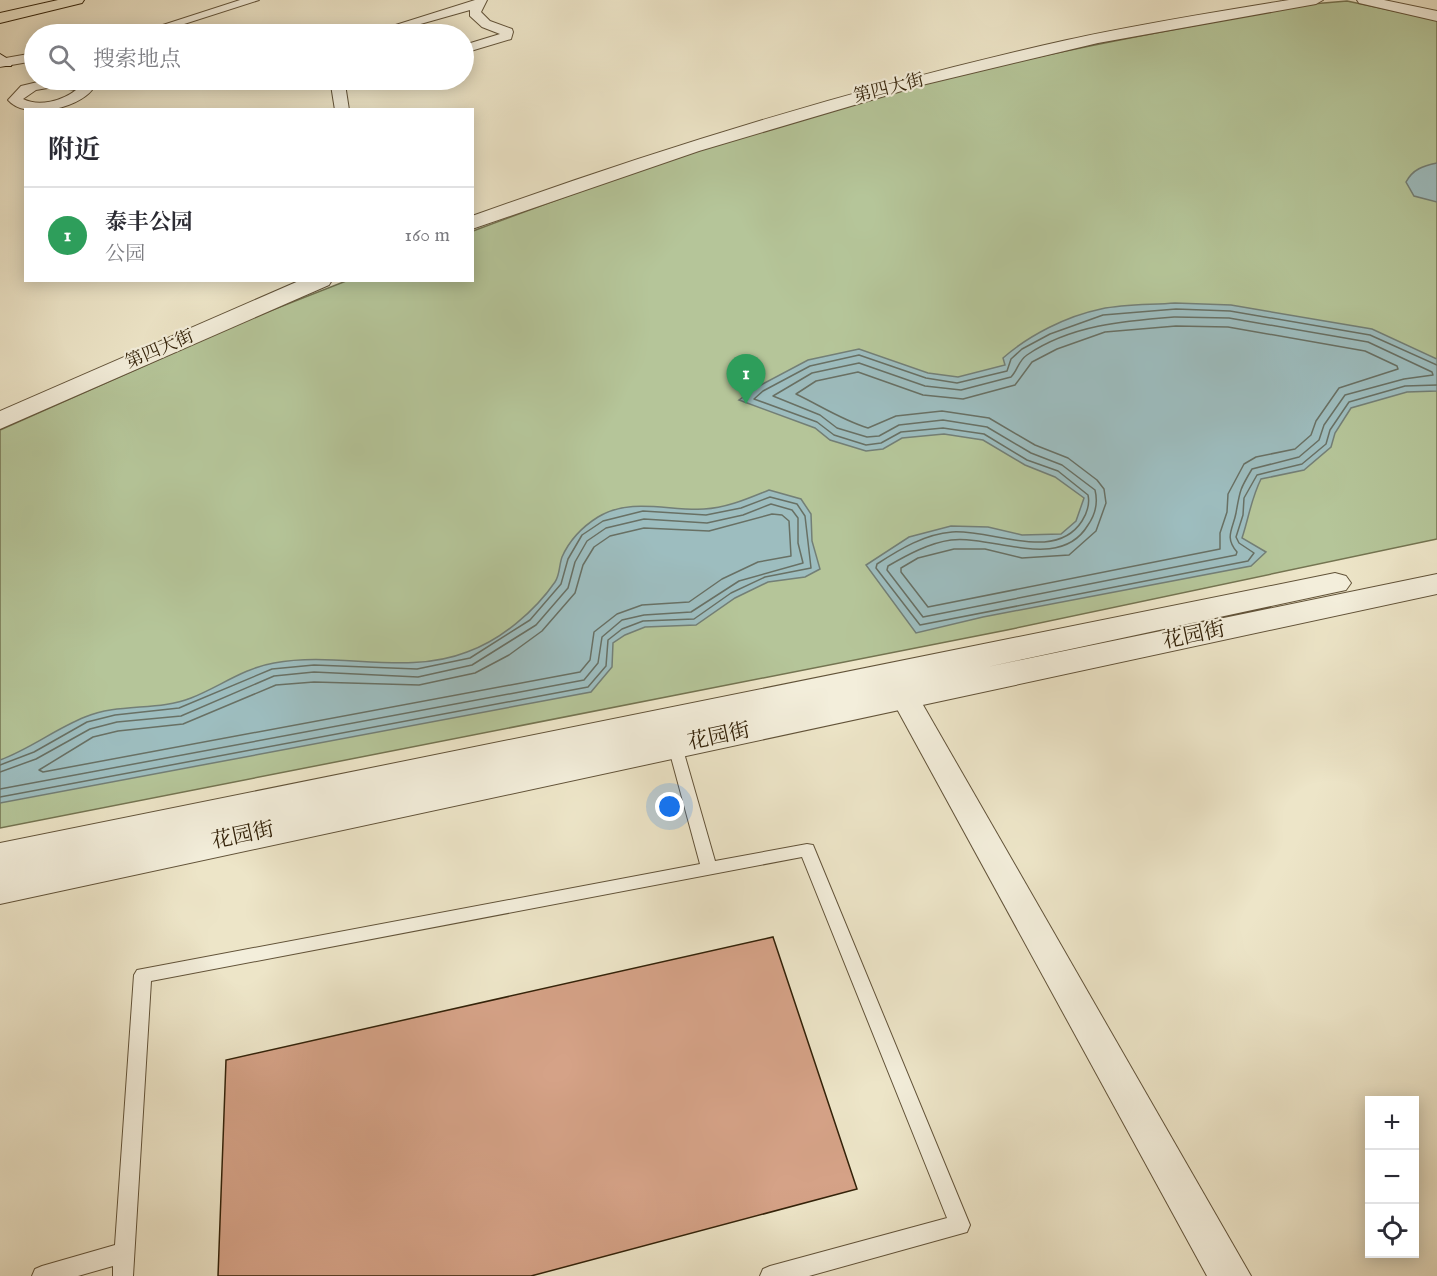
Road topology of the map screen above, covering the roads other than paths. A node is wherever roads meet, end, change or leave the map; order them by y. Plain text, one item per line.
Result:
1 (38, 0) edge
2 (77, 0) edge
3 (253, 0) edge
4 (1273, 0) edge
5 (1316, 0) edge
6 (1364, 0) edge
7 (1386, 0) edge
8 (481, 2) edge
9 (0, 9) edge
10 (1437, 11) edge
11 (1437, 16) edge
12 (0, 18) edge
13 (174, 24) edge
14 (407, 24) edge
15 (474, 46) edge
16 (24, 59) edge
17 (1, 64) edge
18 (24, 82) edge
19 (25, 90) edge
20 (83, 90) edge
21 (341, 90) edge
22 (17, 102) junction
23 (69, 106) edge
24 (0, 107) edge
25 (342, 108) edge
26 (474, 210) edge
27 (474, 222) edge
28 (288, 282) edge
29 (316, 282) edge
30 (0, 406) edge
31 (0, 421) edge
32 (1437, 562) edge
33 (1437, 584) edge
34 (905, 698) junction
35 (675, 746) junction
36 (0, 860) edge
37 (709, 868) junction
38 (0, 887) edge
39 (125, 1252) junction
40 (42, 1276) edge
41 (123, 1276) edge
42 (770, 1276) edge
43 (1230, 1276) edge

1 - 9 main road
2 - 12 main road
3 - 13 street
4 - 26 street, 第四大街
5 - 27 street, 第四大街
6 - 11 street
7 - 10 street
8 - 14 street
8 - 15 street
16 - 17 street
17 - 18 street
19 - 22 street
20 - 23 street
21 - 25 street
22 - 23 street
22 - 24 street
28 - 30 street, 第四大街
29 - 31 street, 第四大街
32 - 36 street, 花园街
33 - 34 street, 花园街
34 - 35 street, 花园街
34 - 43 street
35 - 37 lane
35 - 38 street, 花园街
37 - 39 lane
37 - 42 lane
39 - 40 lane
39 - 41 lane

